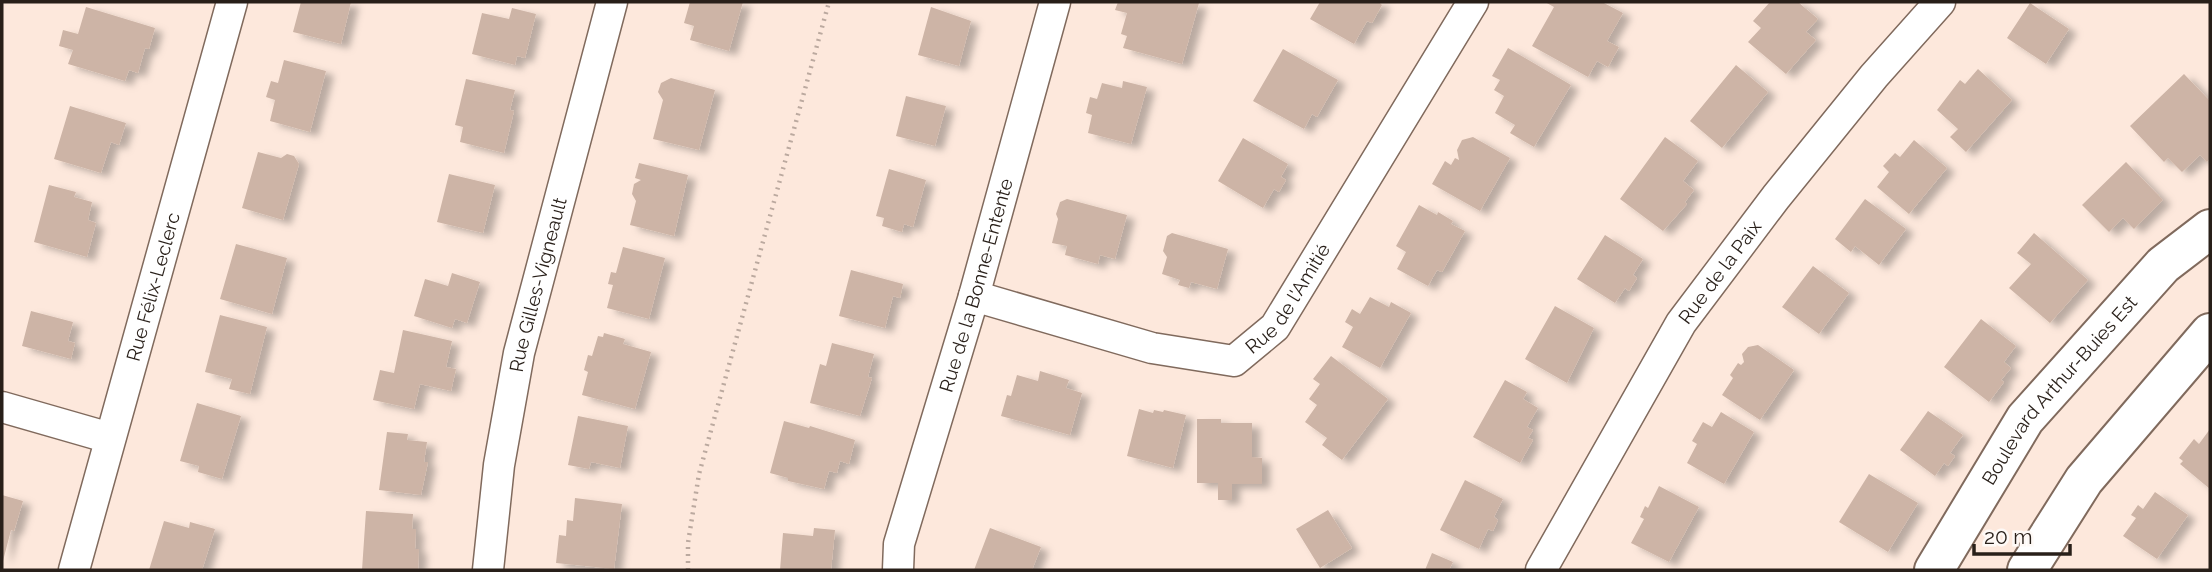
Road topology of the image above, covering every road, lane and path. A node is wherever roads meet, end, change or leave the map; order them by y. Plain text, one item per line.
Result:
1 (232, 2) edge
2 (612, 2) edge
3 (829, 2) edge
4 (1055, 2) edge
5 (1474, 2) edge
6 (1940, 2) edge
7 (2210, 229) edge
8 (974, 296) junction
9 (2210, 333) edge
10 (2, 407) edge
11 (110, 438) junction
12 (74, 570) edge
13 (488, 570) edge
14 (688, 570) edge
15 (898, 570) edge
16 (1541, 570) edge
17 (1934, 570) edge
18 (2027, 570) edge

1 - 11 street, Rue Félix-Leclerc
2 - 13 street, Rue Gilles-Vigneault
3 - 14 path
4 - 8 street, Rue de la Bonne-Entente
5 - 8 street, Rue de l'Amitié
6 - 16 street, Rue de la Paix
7 - 17 street, Boulevard Arthur-Buies Est
8 - 15 street, Rue de la Bonne-Entente
9 - 18 street
10 - 11 street
11 - 12 street, Rue Félix-Leclerc

